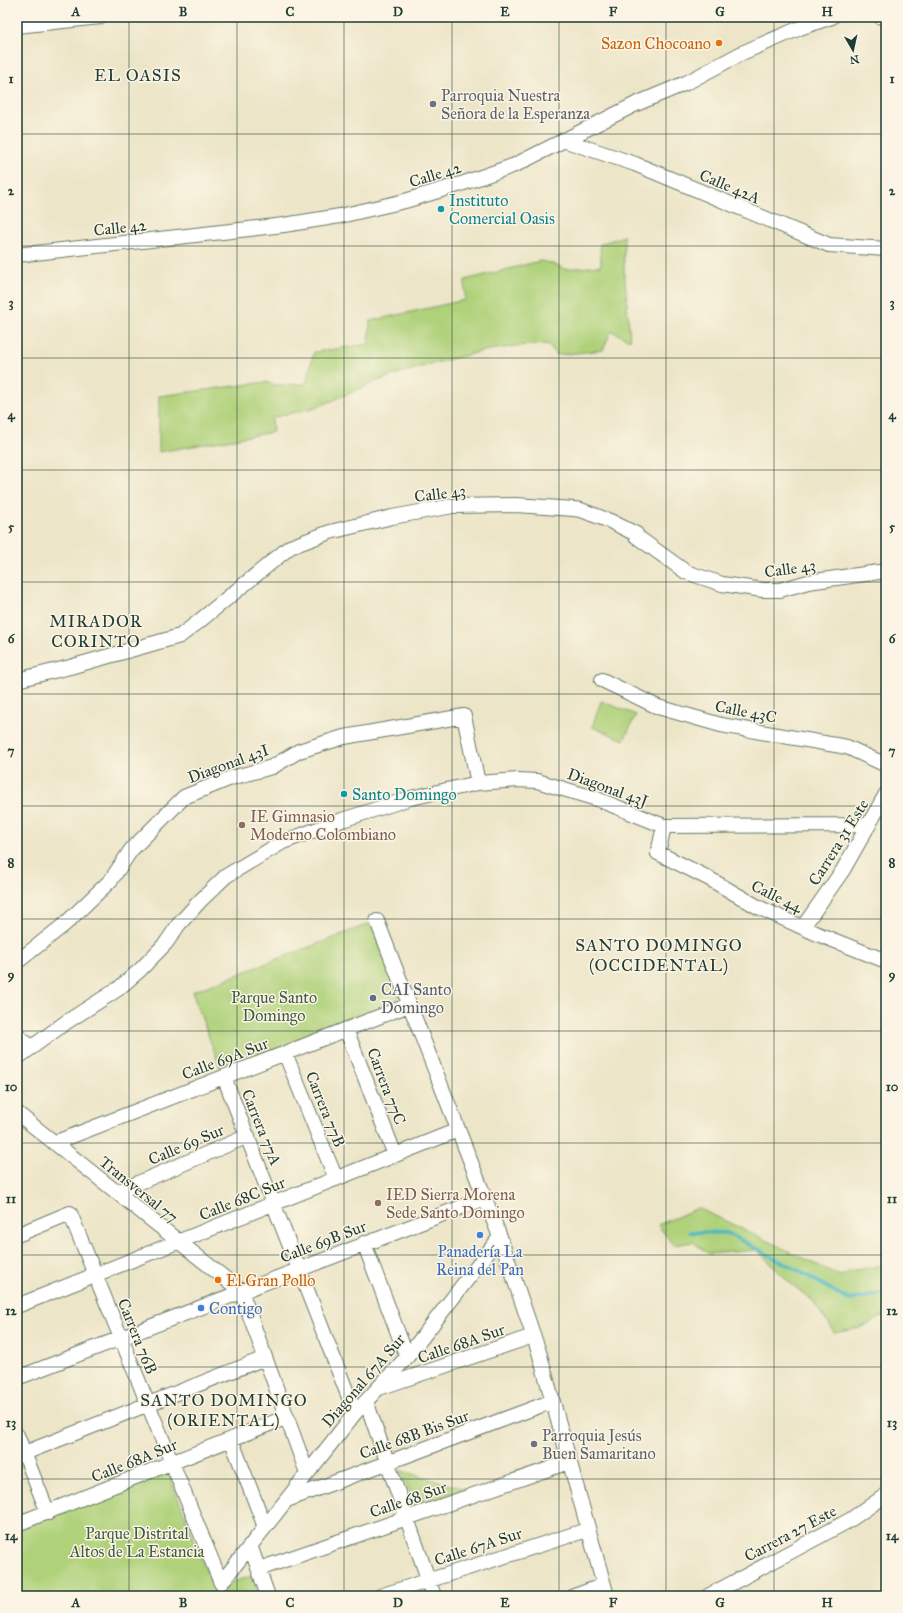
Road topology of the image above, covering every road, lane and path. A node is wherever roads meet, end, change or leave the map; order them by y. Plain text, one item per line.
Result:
1 (100, 17) edge
2 (832, 17) edge
3 (881, 17) edge
4 (886, 18) edge
5 (17, 26) edge
6 (563, 140) junction
7 (886, 249) edge
8 (17, 255) edge
9 (886, 572) edge
10 (17, 680) edge
11 (602, 680) dead end
12 (886, 764) edge
13 (478, 783) junction
14 (886, 794) edge
15 (869, 825) junction
16 (664, 826) junction
17 (377, 921) dead end
18 (803, 927) junction
19 (886, 961) edge
20 (17, 962) edge
21 (409, 1005) junction
22 (346, 1029) junction
23 (17, 1035) edge
24 (31, 1047) junction
25 (285, 1053) junction
26 (17, 1058) edge
27 (224, 1077) junction
28 (17, 1113) edge
29 (458, 1130) junction
30 (248, 1136) junction
31 (54, 1142) junction
32 (396, 1155) junction
33 (336, 1179) junction
34 (117, 1192) junction
35 (485, 1198) junction
36 (274, 1203) junction
37 (17, 1234) edge
38 (500, 1237) junction
39 (178, 1242) junction
40 (364, 1243) junction
41 (300, 1268) junction
42 (95, 1275) junction
43 (241, 1291) junction
44 (17, 1306) edge
45 (533, 1336) junction
46 (121, 1338) junction
47 (407, 1357) junction
48 (265, 1358) junction
49 (17, 1378) edge
50 (376, 1389) junction
51 (366, 1401) junction
52 (553, 1401) junction
53 (148, 1404) junction
54 (355, 1413) junction
55 (287, 1417) junction
56 (17, 1435) edge
57 (231, 1439) junction
58 (21, 1455) edge
59 (387, 1462) junction
60 (570, 1462) junction
61 (172, 1463) junction
62 (307, 1473) junction
63 (886, 1495) edge
64 (286, 1500) junction
65 (48, 1513) junction
66 (406, 1517) junction
67 (17, 1524) edge
68 (265, 1527) junction
69 (587, 1530) junction
70 (250, 1546) junction
71 (259, 1569) junction
72 (428, 1580) junction
73 (221, 1583) joint
74 (607, 1592) edge
75 (268, 1596) edge
76 (380, 1596) edge
77 (434, 1596) edge
78 (574, 1596) edge
79 (708, 1596) edge

1 - 5 street
2 - 6 street, Calle 42
3 - 4 street
6 - 7 street, Calle 42A
6 - 8 street, Calle 42
9 - 10 street, Calle 43
11 - 12 street, Calle 43C
13 - 16 street, Diagonal 43J
13 - 20 street, Diagonal 43I
13 - 24 street, Diagonal 43J
14 - 15 street, Carrera 31 Este
15 - 16 street, Diagonal 43J
15 - 18 street, Carrera 31 Este
16 - 18 street, Calle 44
17 - 21 street
18 - 19 street, Calle 44
21 - 22 street, Calle 69A Sur
21 - 29 street
22 - 25 street, Calle 69A Sur
22 - 32 street, Carrera 77C
23 - 24 street
24 - 26 street
25 - 27 street, Calle 69A Sur
25 - 33 street, Carrera 77B
27 - 30 street, Carrera 77A
27 - 31 street, Calle 69A Sur
28 - 31 street, Transversal 77
29 - 32 street, Calle 68C Sur
29 - 35 street
30 - 34 street, Calle 69 Sur
30 - 36 street, Carrera 77A
31 - 34 street, Transversal 77
32 - 33 street, Calle 68C Sur
33 - 36 street, Calle 68C Sur
34 - 39 street, Transversal 77
35 - 38 street
35 - 40 street, Calle 69B Sur
36 - 39 street, Calle 68C Sur
36 - 41 street, Carrera 77A
37 - 42 street, Carrera 76B
38 - 45 street
38 - 47 street, Diagonal 67A Sur
39 - 42 street, Calle 68C Sur
39 - 43 street, Transversal 77
40 - 41 street, Calle 69B Sur
40 - 47 street
41 - 43 street, Calle 69B Sur
41 - 54 street, Carrera 77A
42 - 44 street, Calle 68C Sur
42 - 46 street, Carrera 76B
43 - 46 street, Calle 69B Sur
43 - 48 street
45 - 50 street, Calle 68A Sur
45 - 52 street
46 - 49 street, Calle 69B Sur
46 - 53 street, Carrera 76B
47 - 50 street, Diagonal 67A Sur
48 - 53 street
48 - 55 street
50 - 51 street, Diagonal 67A Sur
51 - 54 street, Diagonal 67A Sur
51 - 59 street
52 - 59 street, Calle 68B Bis Sur
52 - 60 street
53 - 58 street
53 - 61 street, Carrera 76B
54 - 62 street, Diagonal 67A Sur
55 - 57 street, Calle 68A Sur
55 - 62 street
56 - 58 street
57 - 61 street, Calle 68A Sur
57 - 68 street
58 - 65 street
59 - 64 street, Calle 68B Bis Sur
59 - 66 street
60 - 66 street, Calle 68 Sur
60 - 69 street
61 - 65 street, Calle 68A Sur
61 - 73 street, Carrera 76B
62 - 64 street, Diagonal 67A Sur
63 - 79 street, Carrera 27 Este
64 - 68 street, Diagonal 67A Sur
65 - 67 street, Calle 68A Sur
66 - 71 street, Calle 68 Sur
66 - 72 street
68 - 70 street, Diagonal 67A Sur
69 - 72 street, Calle 67A Sur
69 - 74 street
70 - 71 street
70 - 73 street, Diagonal 67A Sur
71 - 75 street
72 - 76 street, Calle 67A Sur
72 - 77 street
74 - 78 street

